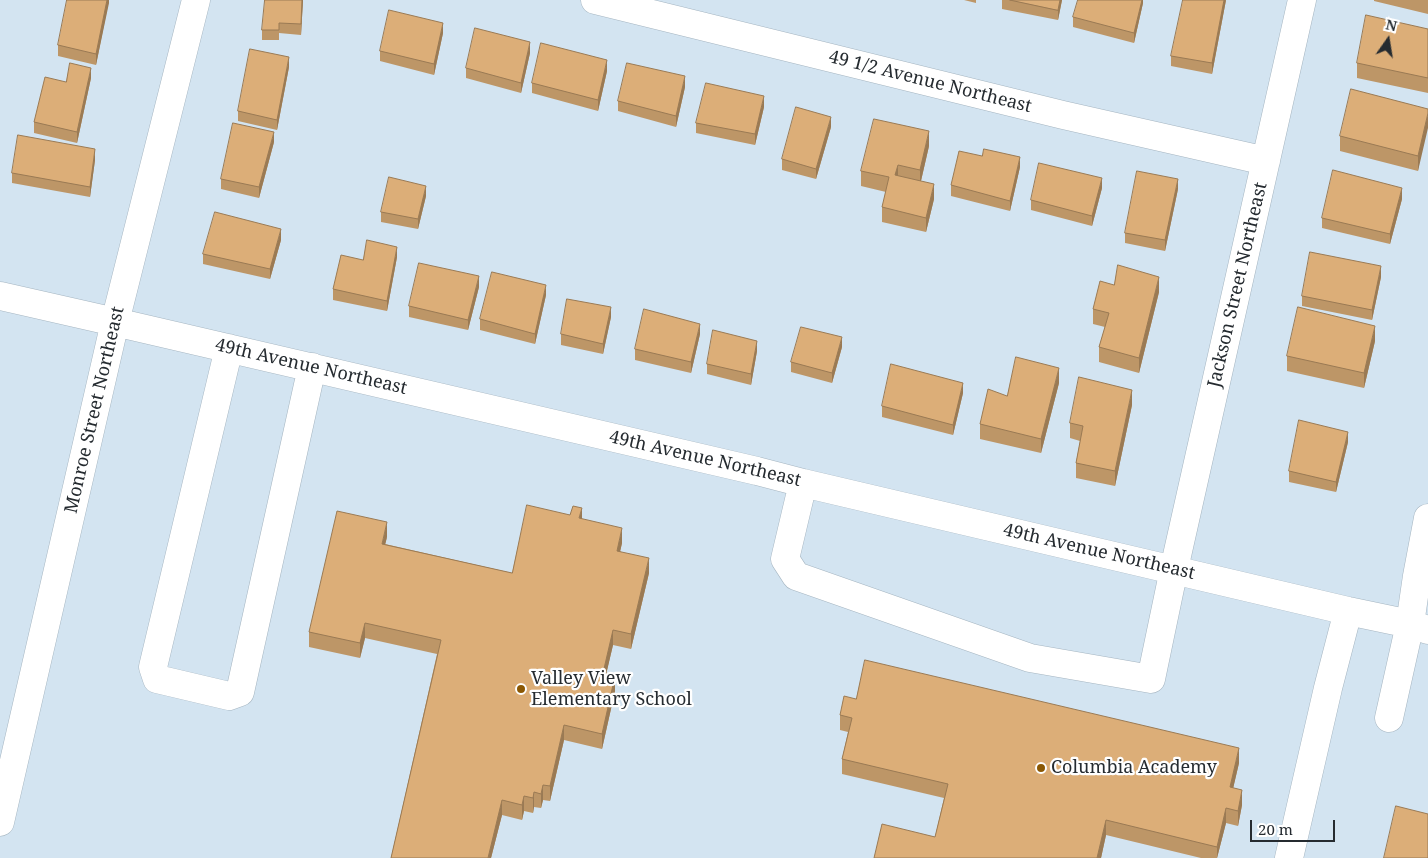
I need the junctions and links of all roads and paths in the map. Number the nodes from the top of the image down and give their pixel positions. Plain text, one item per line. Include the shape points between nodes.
1 (196, 0) edge
2 (595, 0) edge
3 (1302, 0) edge
4 (1266, 160) junction
5 (0, 296) edge
6 (115, 322) junction
7 (229, 348) junction
8 (312, 367) junction
9 (804, 483) junction
10 (1428, 518) edge
11 (1174, 569) junction
12 (1348, 611) junction
13 (1422, 626) edge
14 (1389, 718) dead end
15 (0, 822) edge
16 (1289, 858) edge

1 - 6 street, Monroe Street Northeast
2 - 4 street, 49 1/2 Avenue Northeast via 1053,113
3 - 4 street, Jackson Street Northeast
4 - 11 street, Jackson Street Northeast
5 - 6 street, 49th Avenue Northeast
6 - 7 street, 49th Avenue Northeast
6 - 15 street, Monroe Street Northeast
7 - 8 street, 49th Avenue Northeast
7 - 8 street via 153,667 157,679 229,696 240,692
8 - 9 street, 49th Avenue Northeast
9 - 11 street, 49th Avenue Northeast
9 - 11 street, Jackson Street Northeast via 786,559 796,576 1030,658 1151,679
10 - 13 street via 1417,576
11 - 12 street, 49th Avenue Northeast
12 - 13 street, 49th Avenue Northeast
12 - 16 street
13 - 14 street

